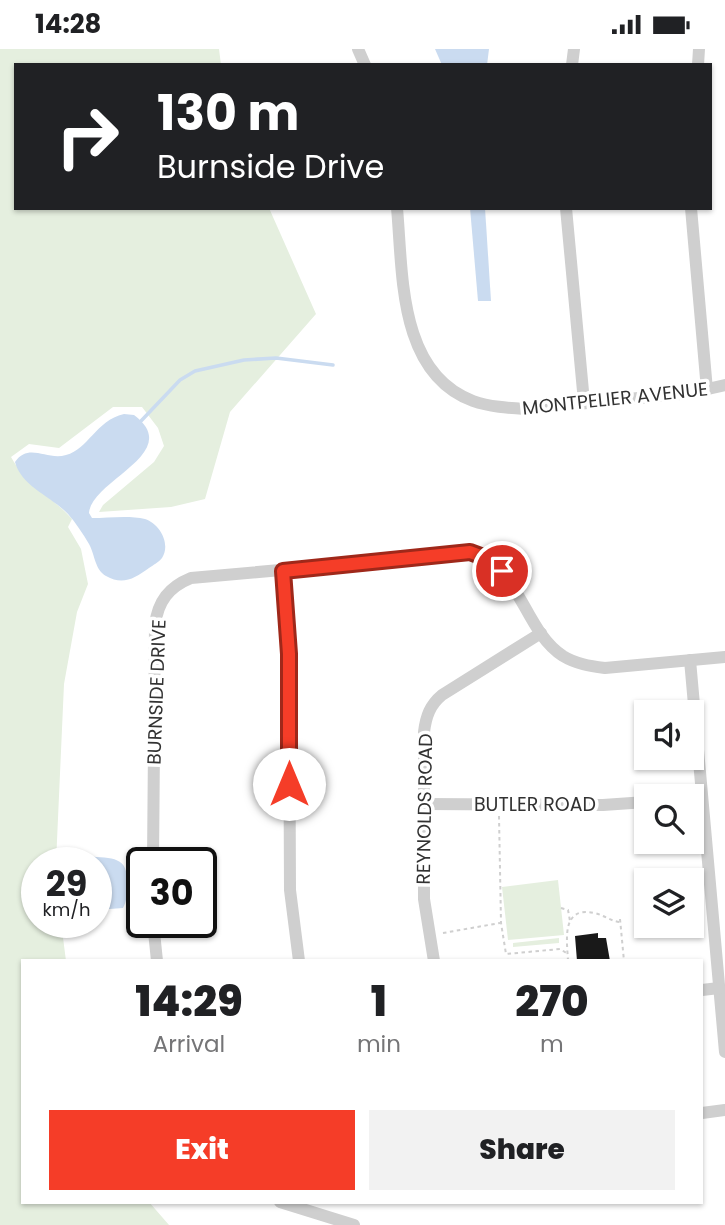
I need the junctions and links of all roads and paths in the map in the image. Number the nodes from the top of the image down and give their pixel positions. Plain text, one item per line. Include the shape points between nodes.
1 (397, 210) edge
2 (566, 210) edge
3 (691, 210) edge
4 (725, 385) edge
5 (707, 390) junction
6 (584, 402) junction
7 (283, 571) junction
8 (541, 633) junction
9 (725, 657) edge
10 (691, 660) junction
11 (695, 784) edge
12 (634, 803) edge
13 (424, 804) junction
14 (499, 804) junction
15 (153, 847) edge
16 (704, 854) edge
17 (561, 908) dead end
18 (570, 922) junction
19 (500, 923) junction
20 (429, 936) junction
21 (154, 938) edge
22 (567, 941) junction
23 (556, 943) dead end
24 (524, 946) dead end
25 (558, 949) junction
26 (524, 952) junction
27 (568, 954) junction
28 (156, 959) edge
29 (299, 959) edge
30 (434, 959) edge
31 (569, 959) edge
32 (624, 959) edge
33 (722, 988) edge
34 (703, 990) edge
35 (725, 1052) edge
36 (725, 1110) edge
37 (703, 1113) edge
38 (295, 1204) edge
39 (354, 1225) edge

1 - 6 street, MONTPELIER AVENUE via 413,335 428,365 447,386 473,401 505,408
2 - 6 street
3 - 5 street
4 - 5 street, MONTPELIER AVENUE
5 - 6 street, MONTPELIER AVENUE
7 - 8 street, BURNSIDE DRIVE via 477,554 502,571
7 - 15 street, BURNSIDE DRIVE via 191,578 161,602 155,625
7 - 29 street via 289,654 290,890
8 - 10 street, BURNSIDE DRIVE via 561,654 587,666
8 - 13 street, REYNOLDS ROAD via 435,701 424,732
9 - 10 street, BURNSIDE DRIVE
10 - 11 street
12 - 14 street, BUTLER ROAD
13 - 14 street, BUTLER ROAD
13 - 20 street, REYNOLDS ROAD via 424,899
14 - 19 path
16 - 33 street
17 - 18 path via 568,910
18 - 22 path
18 - 32 path via 587,912 620,921
19 - 20 path
19 - 26 path via 506,954
20 - 30 street, REYNOLDS ROAD
21 - 28 street
22 - 25 path
22 - 27 path
23 - 25 path
24 - 26 path
25 - 26 path
25 - 27 path
27 - 31 path
33 - 34 street
33 - 35 street
36 - 37 street
38 - 39 street

